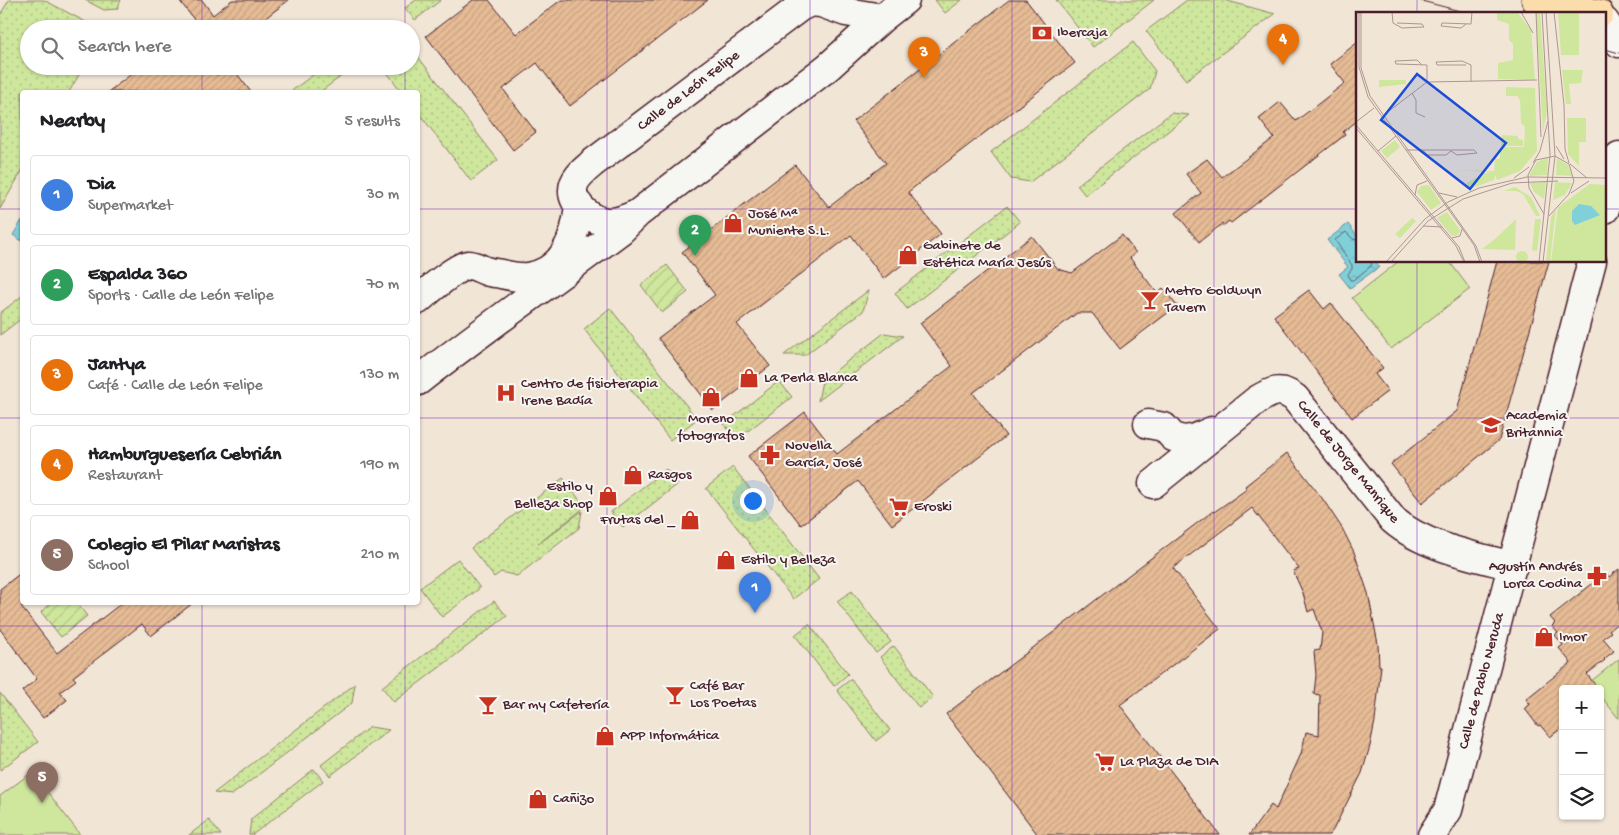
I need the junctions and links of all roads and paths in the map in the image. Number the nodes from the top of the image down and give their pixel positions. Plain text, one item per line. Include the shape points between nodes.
1 (905, 0) edge
2 (1536, 0) edge
3 (830, 7) junction
4 (1586, 12) edge
5 (882, 18) junction
6 (1606, 21) edge
7 (1619, 43) edge
8 (828, 67) junction
9 (1619, 156) edge
10 (579, 205) junction
11 (1606, 205) edge
12 (637, 214) junction
13 (1592, 262) edge
14 (488, 272) junction
15 (420, 298) edge
16 (485, 328) junction
17 (420, 379) edge
18 (1148, 424) dead end
19 (1221, 428) junction
20 (1153, 484) dead end
21 (1513, 566) junction
22 (1435, 834) edge

1 - 5 street
2 - 4 main road
3 - 5 street, Calle de León Felipe
3 - 8 street via 841,28 841,40
3 - 10 street, Calle de León Felipe via 811,2 800,7 594,162 576,180 573,189
5 - 8 street
6 - 7 street
8 - 12 street
9 - 11 street
10 - 12 street via 589,215 607,222
10 - 14 street, Calle de León Felipe via 572,240 554,266 529,277
12 - 16 street via 621,230 512,312
13 - 21 street, Calle de Pablo Neruda
14 - 15 street, Calle de León Felipe via 467,265
14 - 16 street via 495,283 497,302
16 - 17 street
18 - 19 street via 1164,427 1173,437 1182,440
19 - 20 street
19 - 21 street, Calle de Jorge Manrique via 1268,394 1286,391 1393,520 1404,529 1439,545
21 - 22 street, Calle de Pablo Neruda via 1448,810

